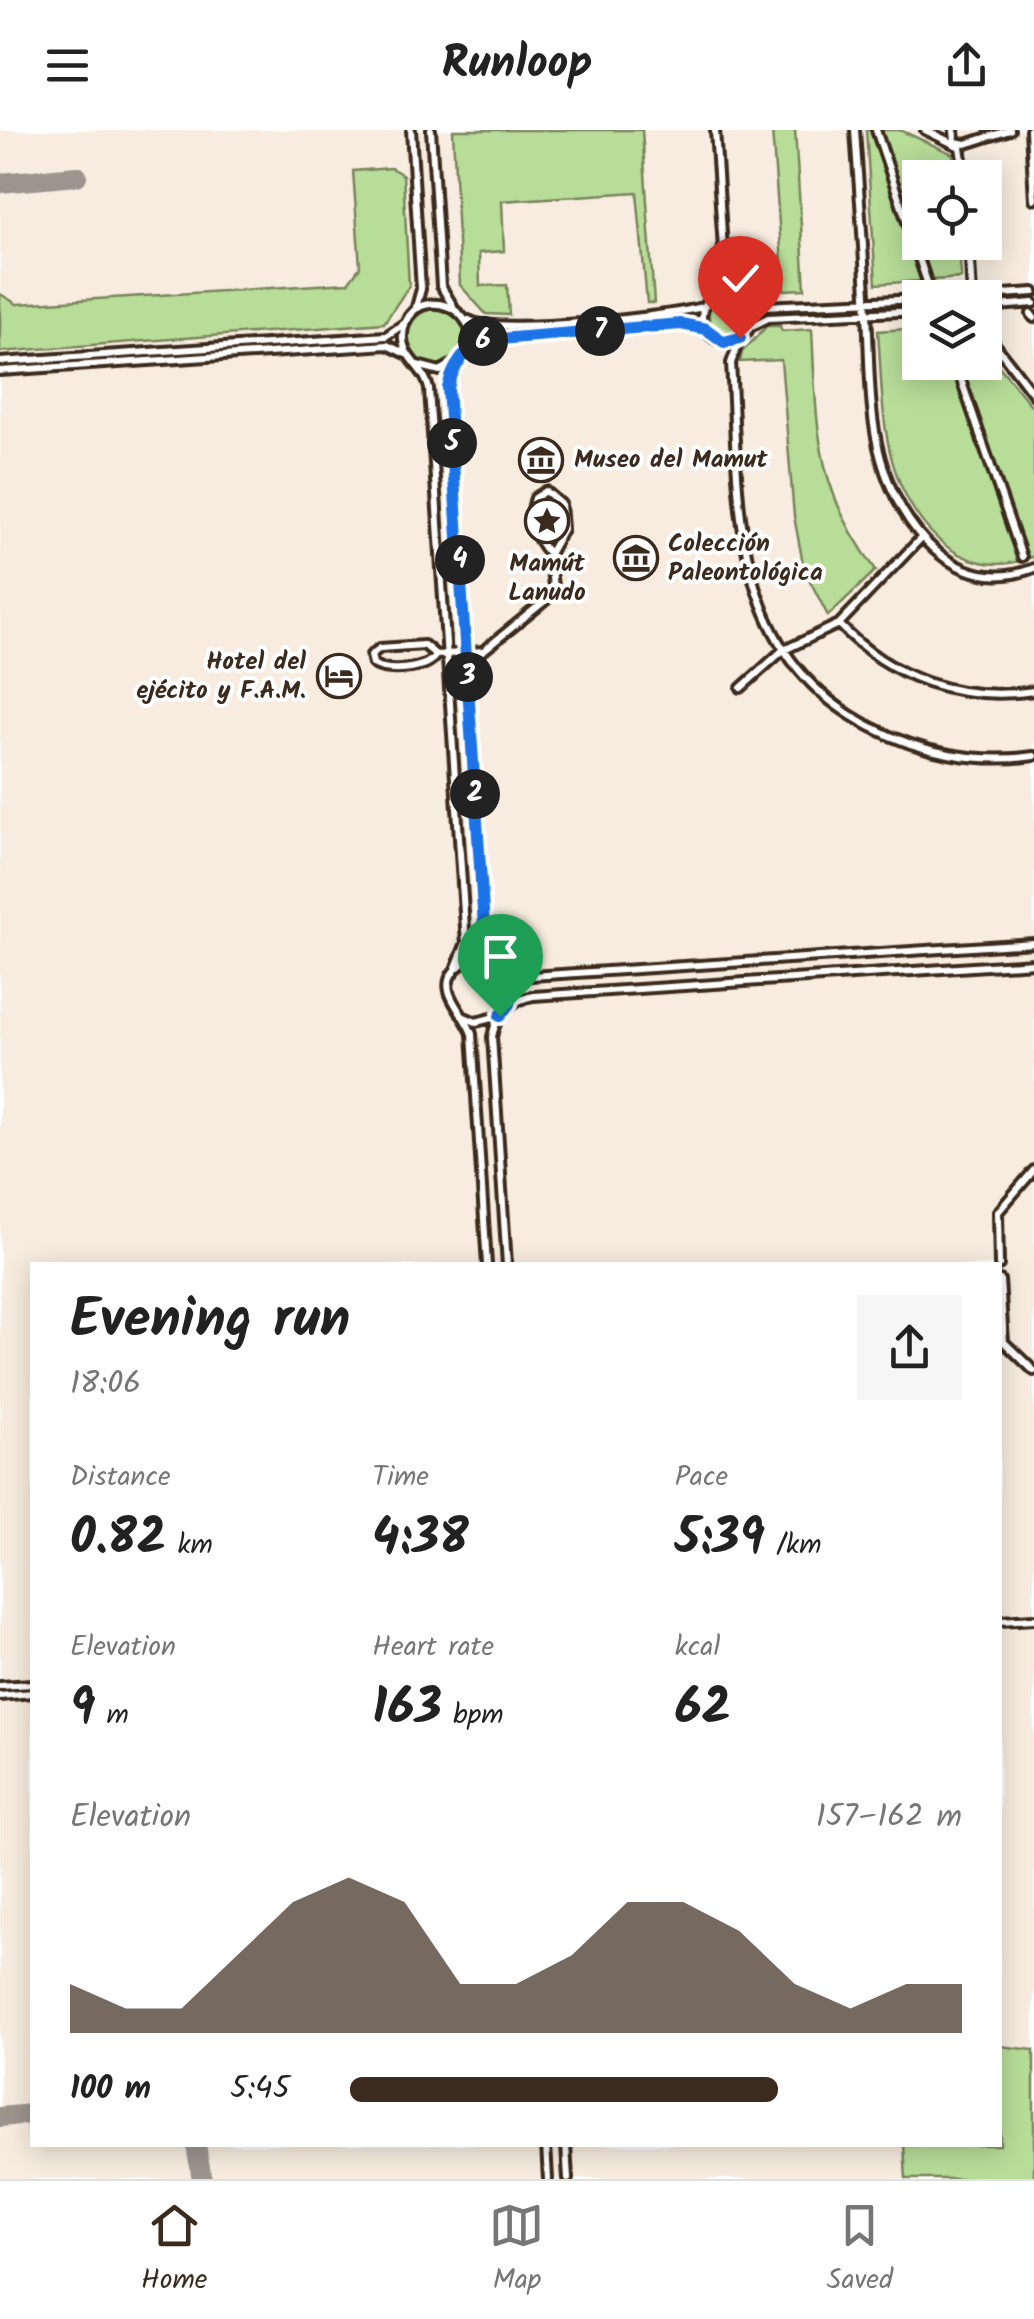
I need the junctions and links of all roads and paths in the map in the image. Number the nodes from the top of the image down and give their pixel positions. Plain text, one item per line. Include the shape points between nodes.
1 (411, 130) edge
2 (431, 130) edge
3 (715, 130) edge
4 (855, 130) edge
5 (876, 130) edge
6 (925, 130) edge
7 (954, 130) edge
8 (1010, 130) edge
9 (1029, 131) edge
10 (940, 137) junction
11 (972, 142) junction
12 (956, 144) junction
13 (964, 154) junction
14 (964, 160) edge
15 (1034, 199) edge
16 (725, 278) junction
17 (926, 280) edge
18 (733, 292) junction
19 (1034, 292) edge
20 (716, 294) junction
21 (1002, 295) edge
22 (902, 300) edge
23 (747, 302) junction
24 (867, 302) junction
25 (1034, 303) edge
26 (1002, 305) edge
27 (705, 306) junction
28 (902, 311) edge
29 (461, 313) junction
30 (411, 314) junction
31 (867, 314) junction
32 (750, 326) junction
33 (706, 329) junction
34 (740, 338) junction
35 (717, 340) junction
36 (1002, 353) edge
37 (465, 356) junction
38 (0, 362) edge
39 (413, 362) junction
40 (731, 363) junction
41 (0, 371) edge
42 (961, 380) edge
43 (1034, 395) edge
44 (922, 537) junction
45 (550, 554) junction
46 (1022, 557) dead end
47 (1034, 568) edge
48 (840, 624) junction
49 (782, 652) junction
50 (446, 654) junction
51 (466, 654) junction
52 (436, 655) junction
53 (741, 688) dead end
54 (1034, 691) edge
55 (1034, 756) edge
56 (1034, 942) edge
57 (1034, 963) edge
58 (500, 964) junction
59 (454, 972) junction
60 (504, 1011) junction
61 (462, 1016) junction
62 (1034, 1170) edge
63 (487, 1262) edge
64 (507, 1262) edge
65 (999, 1262) edge
66 (1002, 1311) edge
67 (1034, 1371) edge
68 (1030, 1620) edge
69 (1002, 1624) edge
70 (30, 1684) edge
71 (0, 1686) edge
72 (30, 1694) edge
73 (0, 1696) edge
74 (546, 2147) edge
75 (566, 2147) edge
76 (548, 2179) edge
77 (568, 2179) edge

1 - 30 street via 422,288
2 - 29 street via 441,286
3 - 16 street
4 - 24 street
5 - 17 street
6 - 10 street
7 - 10 street
7 - 12 street
8 - 11 street
9 - 15 street
10 - 12 street
11 - 12 street
11 - 13 street
12 - 13 street
13 - 14 street
16 - 18 street
16 - 20 street
18 - 20 street
18 - 23 street
19 - 21 street
20 - 27 street
22 - 24 street
23 - 24 street
23 - 32 street
24 - 31 street
25 - 26 street
27 - 29 street via 488,326
27 - 33 street
28 - 31 street
29 - 30 street via 441,302
29 - 37 street via 471,334
30 - 38 street via 386,336
30 - 39 street via 402,334
31 - 32 street via 768,318
31 - 44 street via 881,460
32 - 34 street
33 - 35 street
33 - 37 street via 681,324 487,340
34 - 35 street
34 - 40 street
35 - 40 street
36 - 43 street
37 - 39 street via 440,370
37 - 51 street via 448,388
39 - 41 street via 387,345
39 - 50 street via 428,384
40 - 49 street via 746,557
42 - 46 street
44 - 47 street via 943,559 970,572 1000,576
44 - 48 street
45 - 45 street via 561,537 561,504 546,492 532,506 536,540
45 - 51 street via 553,586 546,600 490,646
48 - 49 street
48 - 54 street via 886,664 928,684 988,695
49 - 53 street
49 - 55 street via 834,704 898,740 969,757
50 - 51 street
50 - 52 street
50 - 59 street via 466,943
51 - 58 street via 485,941
52 - 52 street via 424,665 382,668 371,655 380,648 424,645
56 - 58 street via 531,976
57 - 60 street via 532,996
58 - 59 street via 476,958
58 - 60 street via 512,987
59 - 61 street via 449,996
60 - 61 street via 484,1022
60 - 64 street via 492,1037
61 - 63 street via 472,1034
62 - 65 street via 998,1212
66 - 67 street via 1004,1342
68 - 69 street
70 - 71 street
72 - 73 street
74 - 76 street
75 - 77 street

